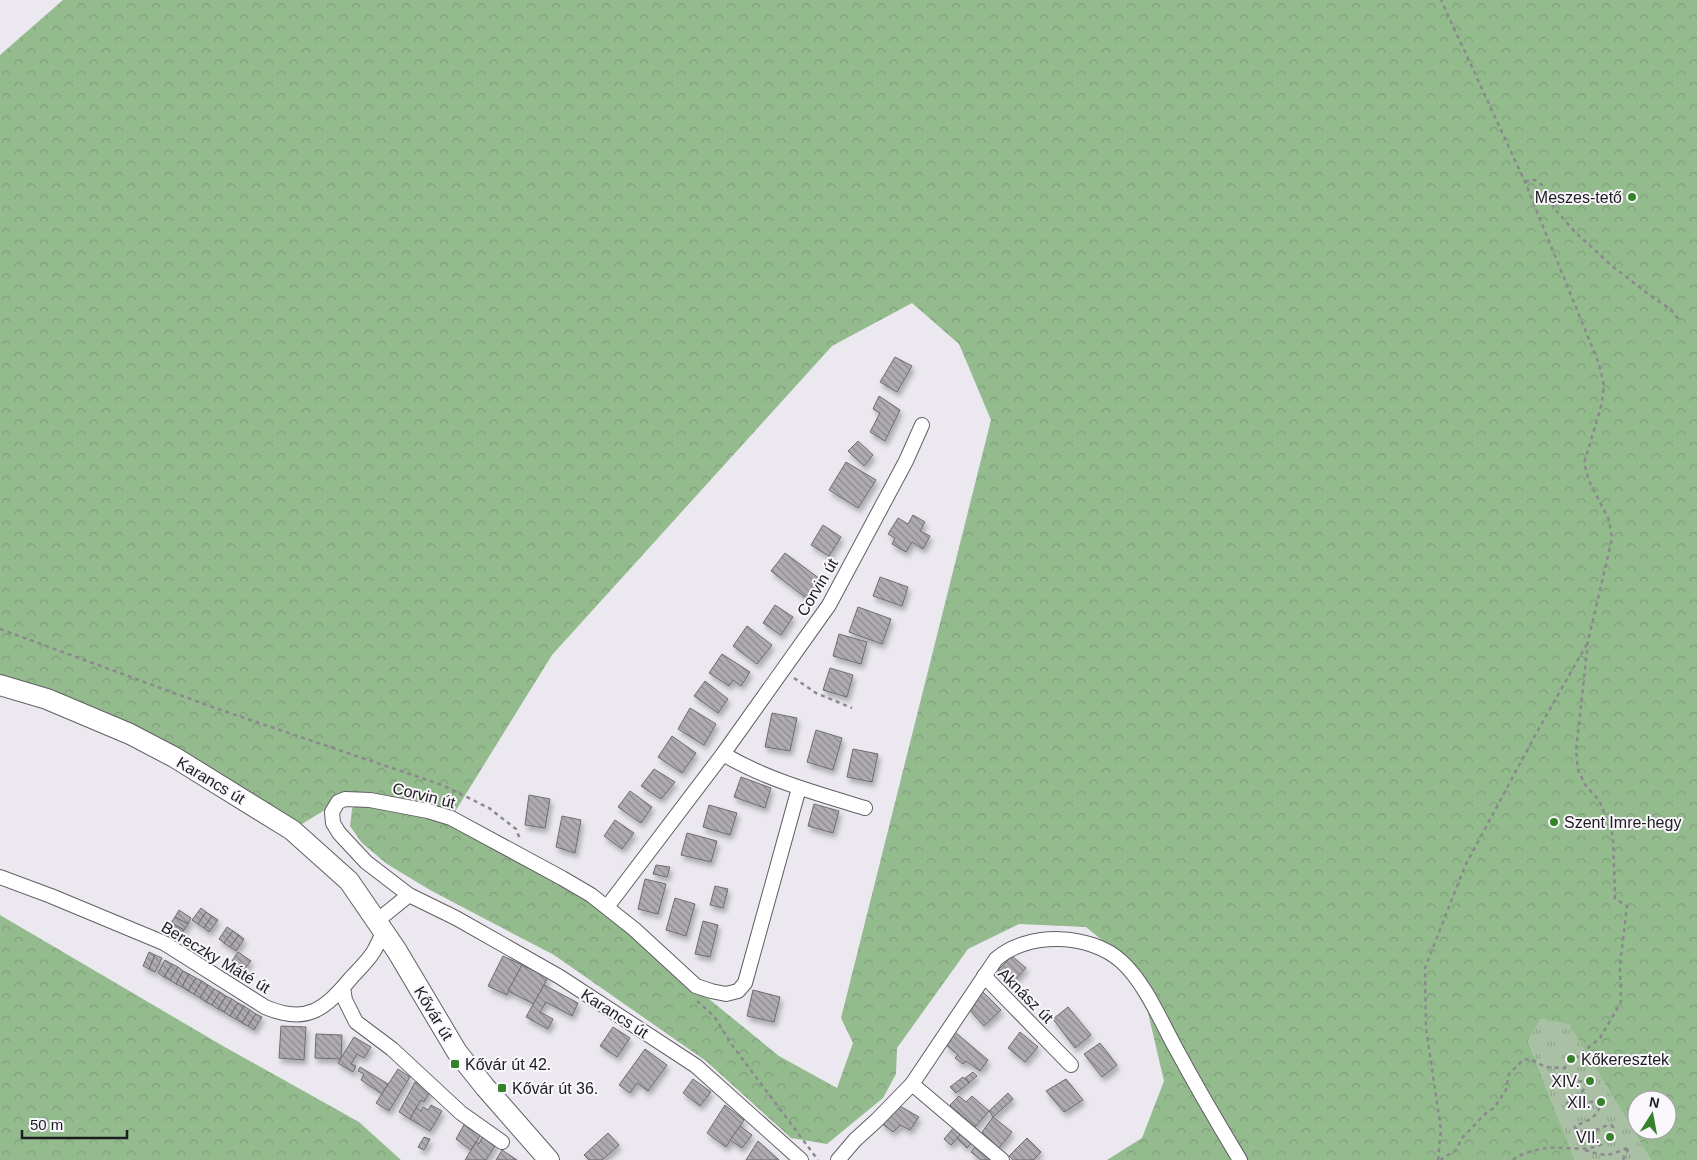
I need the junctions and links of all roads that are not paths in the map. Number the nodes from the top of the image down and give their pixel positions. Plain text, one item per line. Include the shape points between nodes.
1 (922, 425) dead end
2 (0, 685) edge
3 (723, 754) junction
4 (799, 788) junction
5 (865, 808) dead end
6 (0, 877) edge
7 (410, 894) junction
8 (607, 907) junction
9 (381, 925) junction
10 (984, 976) junction
11 (343, 988) junction
12 (1071, 1065) dead end
13 (912, 1084) junction
14 (502, 1142) dead end
15 (549, 1160) edge
16 (802, 1160) edge
17 (838, 1160) edge
18 (1002, 1160) edge
19 (1240, 1160) edge

1 - 3 street, Corvin út via 829,605
2 - 9 main road, Karancs út via 48,699 130,734 292,830 349,881
3 - 4 street via 757,772
3 - 8 street, Corvin út
4 - 5 street
4 - 8 street, Corvin út via 744,986 735,992 722,994 696,986
6 - 11 street, Bereczky Máté út via 164,943 265,1007 282,1014 296,1016 320,1009
7 - 8 street, Corvin út via 366,862 339,833 332,817 338,802 345,799 370,800 438,814 528,859
7 - 9 street
7 - 16 street, Karancs út via 560,977 691,1063
9 - 11 street, Bereczky Máté út via 373,952
9 - 15 main road, Kővár út via 457,1052
10 - 12 street, Aknász út
10 - 13 street, Aknász út
10 - 19 street via 1003,952 1032,941 1056,939 1078,942 1098,947 1116,957 1133,973
11 - 14 street via 356,1022 461,1113
13 - 17 street, Aknász út
13 - 18 street

